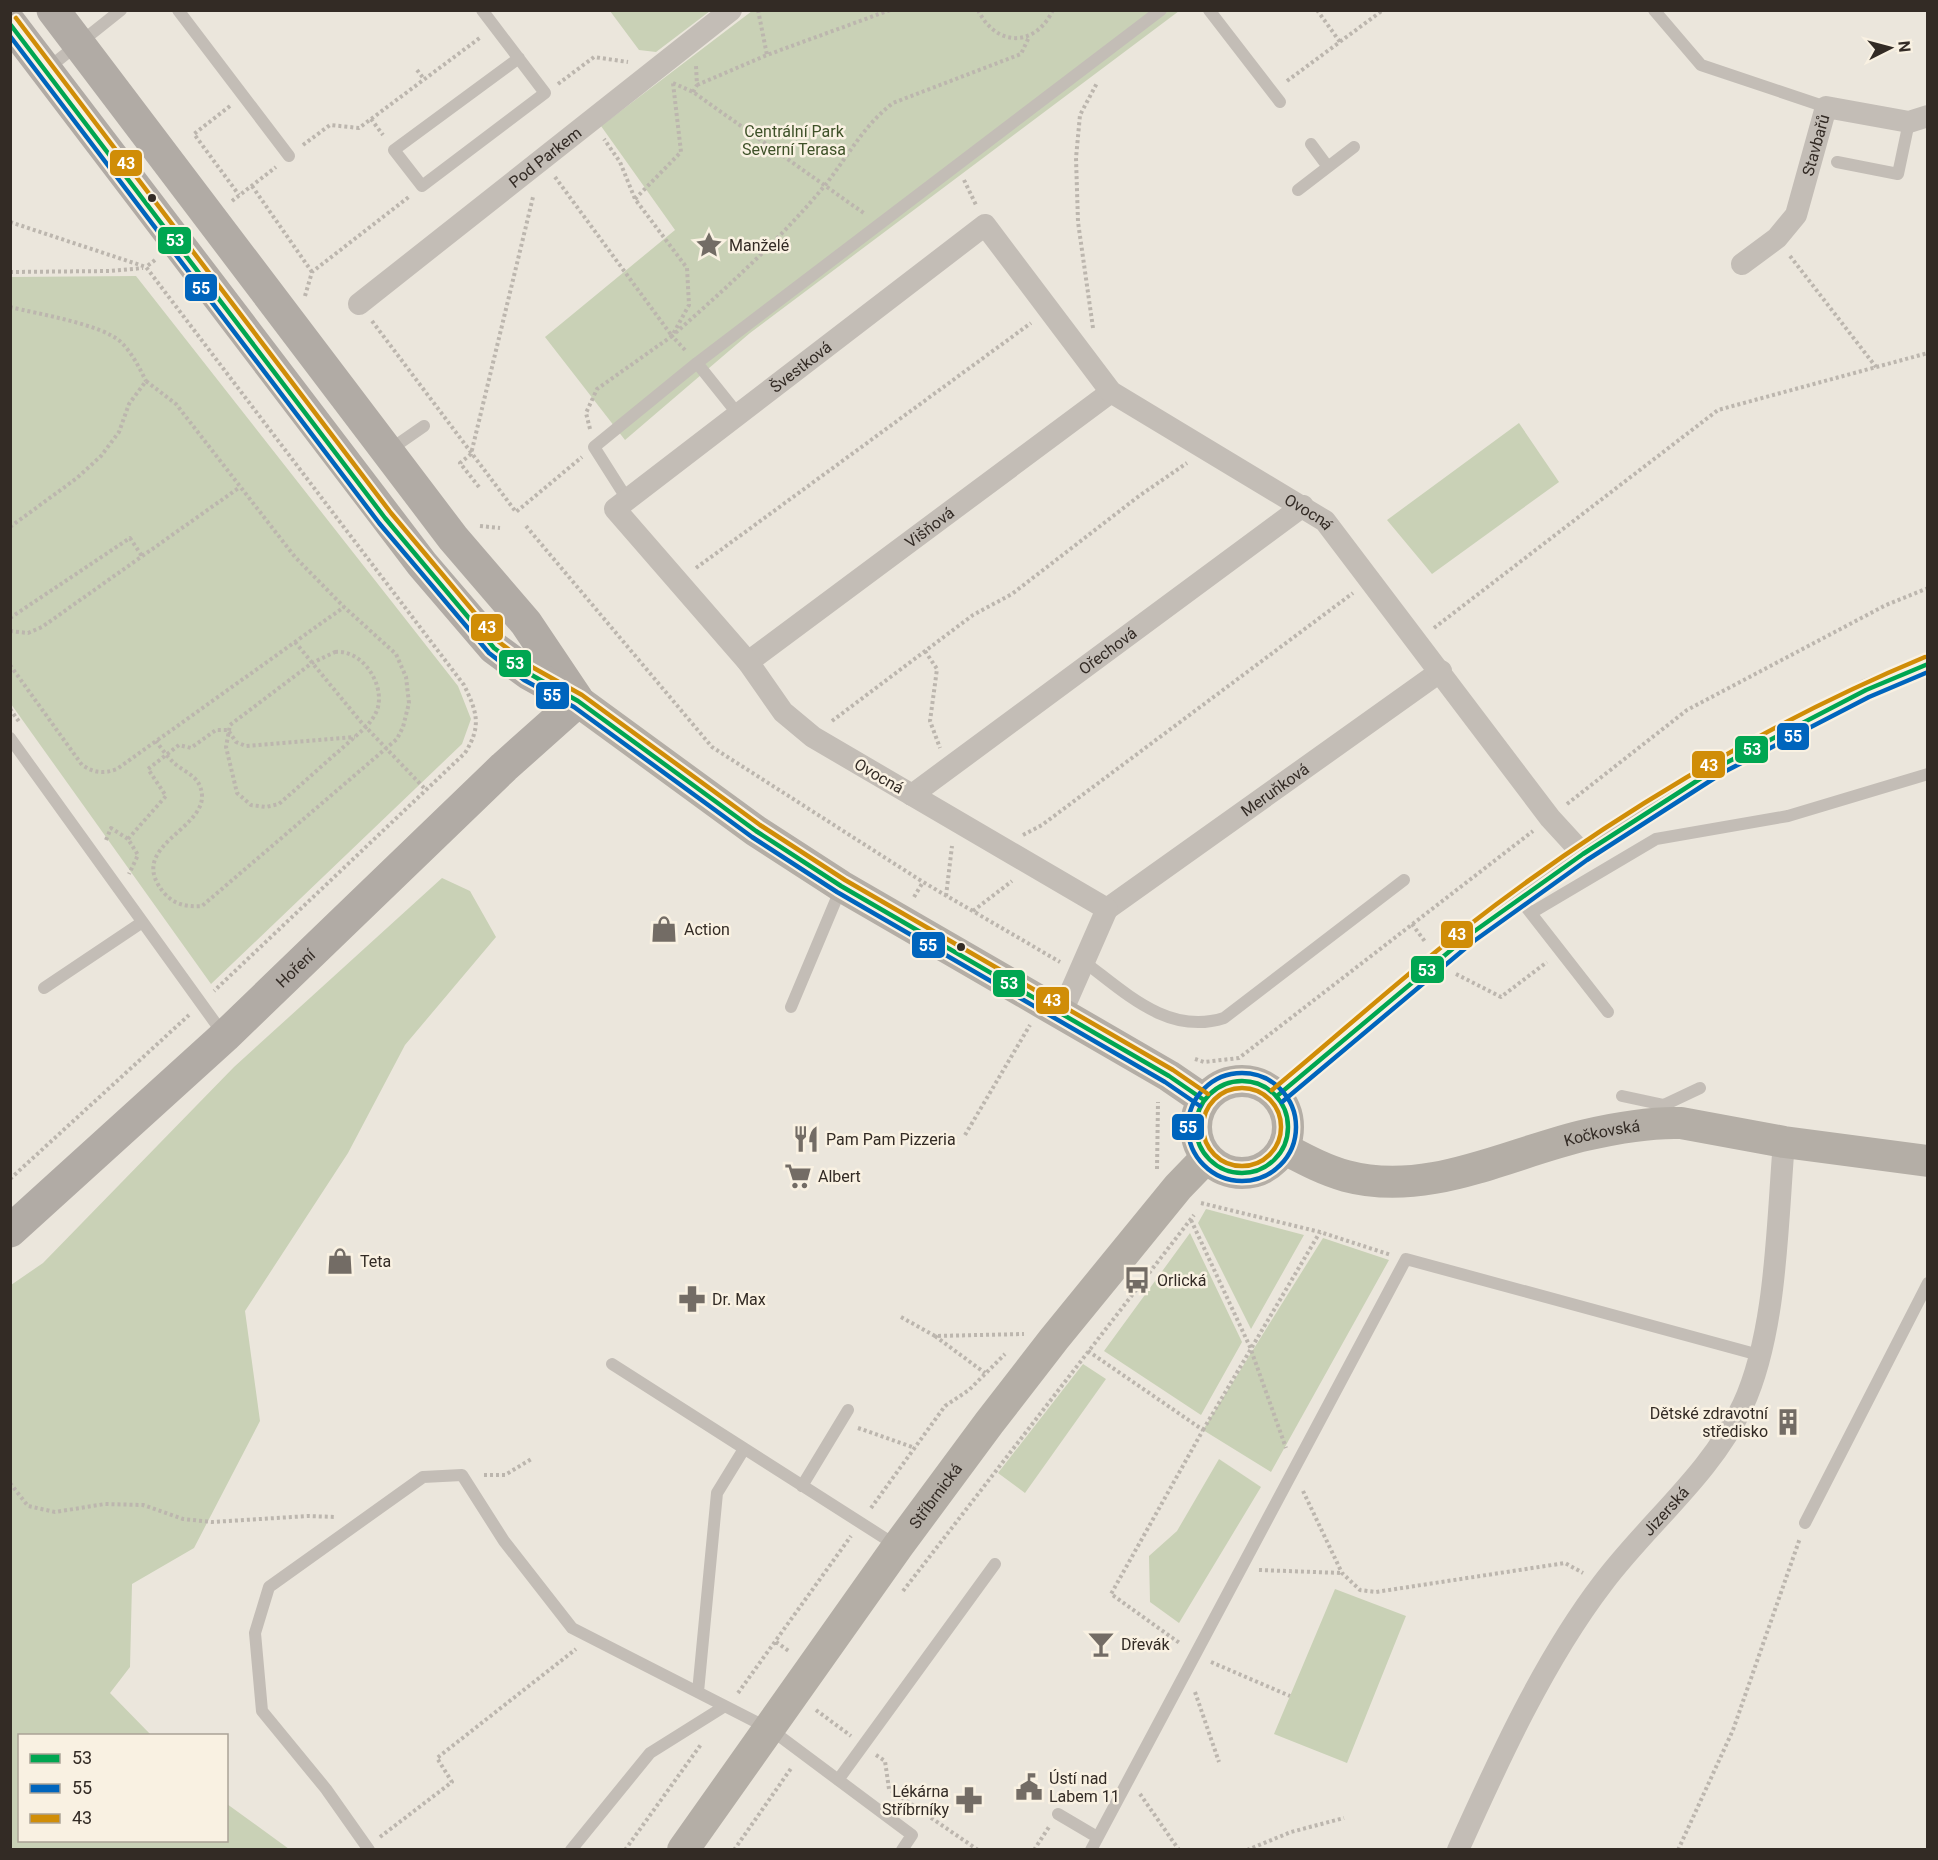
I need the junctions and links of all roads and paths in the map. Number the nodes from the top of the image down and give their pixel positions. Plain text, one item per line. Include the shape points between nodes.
1 (53, 10) edge
2 (121, 10) edge
3 (178, 10) edge
4 (482, 10) edge
5 (732, 10) edge
6 (758, 10) edge
7 (890, 10) edge
8 (978, 10) edge
9 (1053, 10) edge
10 (1161, 10) edge
11 (1209, 10) edge
12 (1317, 10) edge
13 (1383, 10) edge
14 (1654, 10) edge
15 (10, 23) edge
16 (494, 27) junction
17 (1029, 37) junction
18 (1340, 42) junction
19 (77, 43) junction
20 (767, 55) junction
21 (1100, 56) junction
22 (594, 57) dead end
23 (519, 58) junction
24 (46, 70) junction
25 (417, 70) dead end
26 (424, 79) junction
27 (693, 92) junction
28 (545, 93) junction
29 (243, 96) junction
30 (1276, 97) joint
31 (1826, 107) junction
32 (1918, 119) edge
33 (591, 120) junction
34 (1311, 144) dead end
35 (1354, 147) dead end
36 (289, 156) junction
37 (542, 158) junction
38 (1837, 162) dead end
39 (957, 165) junction
40 (1328, 167) junction
41 (825, 185) junction
42 (252, 186) junction
43 (422, 186) junction
44 (1298, 190) dead end
45 (239, 195) junction
46 (635, 199) junction
47 (210, 218) junction
48 (10, 222) edge
49 (879, 225) junction
50 (985, 225) junction
51 (1777, 238) junction
52 (178, 243) junction
53 (1742, 264) dead end
54 (146, 267) junction
55 (10, 272) edge
56 (359, 304) joint
57 (10, 307) edge
58 (1049, 310) junction
59 (672, 336) junction
60 (1094, 336) dead end
61 (1928, 353) edge
62 (697, 363) junction
63 (1876, 367) junction
64 (146, 381) junction
65 (1111, 393) junction
66 (737, 413) junction
67 (424, 426) dead end
68 (594, 447) junction
69 (1208, 449) junction
70 (387, 452) junction
71 (471, 454) junction
72 (240, 487) junction
73 (479, 487) dead end
74 (621, 504) junction
75 (1303, 506) junction
76 (526, 526) dead end
77 (10, 527) edge
78 (142, 556) junction
79 (1371, 580) junction
80 (678, 581) junction
81 (344, 607) junction
82 (10, 618) edge
83 (11, 632) edge
84 (1417, 641) junction
85 (295, 642) junction
86 (925, 651) junction
87 (748, 662) junction
88 (312, 663) junction
89 (1928, 664) edge
90 (10, 665) edge
91 (1441, 671) junction
92 (578, 701) junction
93 (366, 727) junction
94 (228, 730) junction
95 (355, 737) junction
96 (813, 737) junction
97 (10, 738) edge
98 (156, 741) junction
99 (387, 749) junction
100 (166, 754) junction
101 (947, 768) junction
102 (1928, 774) edge
103 (426, 790) junction
104 (912, 795) junction
105 (956, 821) junction
106 (1021, 837) dead end
107 (128, 839) dead end
108 (1583, 854) junction
109 (1012, 880) dead end
110 (1404, 880) dead end
111 (923, 882) junction
112 (841, 886) junction
113 (946, 896) junction
114 (910, 902) dead end
115 (1525, 906) junction
116 (1107, 909) junction
117 (972, 912) junction
118 (141, 923) junction
119 (1412, 924) dead end
120 (1560, 951) junction
121 (1438, 960) junction
122 (1080, 966) junction
123 (44, 988) dead end
124 (201, 1004) junction
125 (790, 1007) dead end
126 (1052, 1009) junction
127 (1608, 1012) dead end
128 (225, 1036) junction
129 (1169, 1076) junction
130 (1700, 1088) dead end
131 (1277, 1096) junction
132 (1622, 1096) dead end
133 (1204, 1100) junction
134 (1664, 1113) junction
135 (965, 1135) dead end
136 (1784, 1142) junction
137 (1283, 1148) junction
138 (1206, 1158) junction
139 (1928, 1161) edge
140 (10, 1179) edge
141 (1177, 1190) junction
142 (1191, 1220) junction
143 (10, 1231) edge
144 (1320, 1232) junction
145 (1406, 1260) junction
146 (1928, 1283) edge
147 (902, 1317) dead end
148 (1032, 1328) dead end
149 (1024, 1334) junction
150 (935, 1336) junction
151 (1017, 1342) dead end
152 (1250, 1347) junction
153 (1009, 1350) dead end
154 (1088, 1351) junction
155 (1759, 1355) junction
156 (612, 1364) dead end
157 (986, 1373) junction
158 (848, 1410) dead end
159 (840, 1422) junction
160 (1203, 1430) junction
161 (915, 1448) junction
162 (744, 1449) junction
163 (533, 1458) dead end
164 (1293, 1470) junction
165 (505, 1475) dead end
166 (10, 1483) edge
167 (802, 1486) junction
168 (874, 1503) dead end
169 (366, 1518) junction
170 (1805, 1523) joint
171 (848, 1541) dead end
172 (898, 1546) junction
173 (995, 1564) dead end
174 (1240, 1569) junction
175 (1342, 1573) junction
176 (1602, 1583) junction
177 (902, 1592) dead end
178 (1164, 1631) dead end
179 (591, 1638) junction
180 (1195, 1655) junction
181 (1187, 1669) junction
182 (698, 1692) junction
183 (736, 1696) dead end
184 (1290, 1696) dead end
185 (819, 1700) dead end
186 (725, 1706) junction
187 (812, 1708) junction
188 (770, 1729) junction
189 (708, 1734) dead end
190 (863, 1745) junction
191 (802, 1753) junction
192 (1219, 1762) dead end
193 (1129, 1778) junction
194 (838, 1779) junction
195 (1058, 1814) joint
196 (1344, 1818) dead end
197 (1097, 1837) junction
198 (368, 1848) edge
199 (571, 1850) edge
200 (625, 1850) edge
201 (683, 1850) edge
202 (734, 1850) edge
203 (902, 1850) edge
204 (978, 1850) edge
205 (1034, 1850) edge
206 (1091, 1850) edge
207 (1179, 1850) edge
208 (1248, 1850) edge
209 (1458, 1850) edge
210 (1678, 1850) edge

1 - 19 main road
2 - 19 lane
3 - 29 lane
4 - 16 lane
5 - 33 street, Pod Parkem
6 - 20 path
7 - 20 path
8 - 17 path via 985,24 997,34 1012,39
9 - 17 path via 1046,25
10 - 21 lane
11 - 30 lane
12 - 18 path
13 - 18 path
14 - 31 lane via 1701,65
15 - 24 main road
16 - 23 lane
16 - 26 path
17 - 41 path via 1021,54 893,103 874,117
18 - 30 path
19 - 24 lane
19 - 47 main road
20 - 27 path via 696,85
21 - 39 lane
21 - 60 path via 1102,73 1080,116 1076,158 1078,222
22 - 28 path
23 - 28 lane
23 - 43 lane via 394,150
24 - 52 main road
25 - 26 path
26 - 36 path via 359,128 330,125
27 - 41 path
27 - 46 path via 673,83 681,152
28 - 43 lane
29 - 36 lane
29 - 45 path via 194,134
31 - 32 street, Stavbařů
31 - 51 street, Stavbařů via 1796,215
32 - 38 lane via 1898,174
33 - 37 street, Pod Parkem
33 - 46 path via 620,162
34 - 40 lane
35 - 40 lane
36 - 42 path
37 - 56 street, Pod Parkem
37 - 59 path
37 - 71 path
39 - 49 lane
39 - 50 path
40 - 44 lane
41 - 49 path
41 - 59 path via 730,285
42 - 43 path via 312,272
42 - 45 path
45 - 47 path
46 - 59 path via 687,268 689,305
47 - 70 main road
48 - 54 path
49 - 62 lane
50 - 58 street, Ovocná
50 - 66 street, Švestková
51 - 53 street, Stavbařů
51 - 63 path
52 - 54 path
52 - 92 main road via 393,527 487,640 528,674
54 - 55 path via 110,272
54 - 103 path via 464,685 476,715 475,737 465,753
56 - 71 path
57 - 64 path via 103,331 119,340
58 - 65 street, Ovocná
58 - 80 path
59 - 62 path
59 - 68 path via 597,389 586,414
61 - 63 path
62 - 66 lane
62 - 68 lane
63 - 84 path via 1718,410
64 - 72 path via 176,404
64 - 77 path via 129,404 119,432 100,456 77,478
65 - 69 street, Ovocná
65 - 87 street, Višňová
66 - 74 street, Švestková
67 - 70 lane
68 - 71 path via 516,512
68 - 74 lane
69 - 75 street, Ovocná
69 - 86 path via 1139,496 1012,594 973,615
70 - 92 main road via 453,538 526,623
71 - 73 path via 460,463
72 - 78 path
72 - 81 path via 295,557
74 - 80 street, Ovocná
75 - 79 street, Ovocná via 1325,520
75 - 101 street, Ořechová
76 - 111 path via 712,747
78 - 82 path via 130,538
78 - 83 path via 36,631
79 - 84 street, Ovocná
79 - 106 path
80 - 87 street, Ovocná
81 - 85 path
81 - 99 path via 396,654 406,677 407,715 397,739
84 - 91 street, Ovocná
85 - 88 path
85 - 98 path
86 - 96 path
86 - 101 path via 937,669 930,721
87 - 96 street, Ovocná via 783,712
88 - 93 path
88 - 93 path via 341,651 361,660 375,681 379,696 377,711
88 - 94 path via 233,720
89 - 108 street via 1866,690 1720,766
90 - 98 path via 89,770 117,769
91 - 108 street, Ovocná via 1550,818
91 - 116 street, Meruňková
92 - 112 street via 756,831
92 - 128 main road, Hoření via 504,767
93 - 95 path
93 - 99 path
94 - 95 path via 236,742 246,746
94 - 95 path via 227,757 237,793 245,802 258,807 279,804
94 - 100 path via 216,730 191,748 179,745
96 - 104 street, Ovocná
97 - 118 lane
98 - 100 path
99 - 100 path via 209,901 193,907 166,895 156,876 155,864 163,844 197,813 202,797 196,778
99 - 103 path
100 - 107 path via 148,769 166,796
101 - 104 street, Ořechová
102 - 115 lane via 1788,816 1656,839
103 - 124 path
104 - 105 street, Ovocná
105 - 113 path
105 - 116 street, Ovocná
108 - 115 street
109 - 117 path
110 - 122 lane via 1224,1018 1212,1022 1175,1021
111 - 113 path
111 - 114 path
112 - 125 lane
112 - 126 street
113 - 117 path
115 - 120 lane
115 - 121 street
116 - 122 street
117 - 122 path
118 - 123 lane
118 - 124 lane
119 - 121 path
120 - 121 path via 1501,997 1462,980
120 - 127 lane
121 - 131 street
122 - 126 street
124 - 128 lane
124 - 140 path
126 - 129 street
126 - 135 path
128 - 143 main road, Hoření
129 - 133 street
129 - 141 path via 1158,1100 1158,1169
130 - 134 lane
131 - 133 street via 1257,1083 1243,1080 1228,1082
131 - 137 street via 1288,1125
132 - 134 lane
133 - 138 street via 1196,1134
134 - 136 street, Kočkovská via 1681,1122
134 - 137 street, Kočkovská via 1457,1173 1417,1180 1347,1176
136 - 139 street, Kočkovská
136 - 155 street, Jizerská via 1771,1286
137 - 138 street via 1269,1165 1248,1173 1224,1170
138 - 141 street, Stříbrnická
141 - 142 path
141 - 144 path
141 - 172 street, Stříbrnická via 1054,1339
142 - 152 path
142 - 154 path
144 - 145 path
144 - 152 path
145 - 155 lane
145 - 164 lane
146 - 170 lane
147 - 150 path
148 - 149 path
149 - 150 path
149 - 151 path
150 - 157 path
152 - 160 path
152 - 164 path
153 - 157 path
154 - 160 path
154 - 177 path
155 - 176 street, Jizerská via 1743,1405 1712,1456
156 - 162 lane
157 - 161 path via 945,1406
158 - 159 lane
159 - 161 path
159 - 167 lane
160 - 178 path via 1111,1594
161 - 168 path
162 - 167 lane
162 - 182 lane via 717,1493
163 - 165 path
164 - 174 lane
164 - 175 path
166 - 169 path via 28,1506 55,1512 105,1504 143,1505 183,1519 212,1522 308,1516
167 - 172 lane
169 - 179 lane via 423,1477 462,1475 504,1541 572,1628
169 - 198 lane via 269,1587 255,1633 262,1711
170 - 210 path via 1733,1730
171 - 183 path
172 - 188 street, Stříbrnická
173 - 190 lane
174 - 175 path
174 - 180 lane
175 - 176 path via 1360,1590 1376,1592 1565,1563
176 - 209 street, Jizerská via 1542,1680 1494,1769
179 - 182 lane
179 - 198 path via 436,1758 452,1782
180 - 181 lane
180 - 184 path
181 - 192 path
181 - 193 lane
182 - 186 lane
185 - 187 path
186 - 188 lane
186 - 199 lane via 650,1753
187 - 190 path
187 - 191 path
188 - 191 lane
188 - 201 street, Stříbrnická
189 - 200 path
190 - 194 lane
190 - 204 path via 885,1761 889,1789
191 - 194 lane
191 - 202 path
193 - 197 lane
193 - 207 path
194 - 203 lane via 912,1835
195 - 197 lane
195 - 205 path
196 - 208 path via 1291,1832
197 - 206 lane

